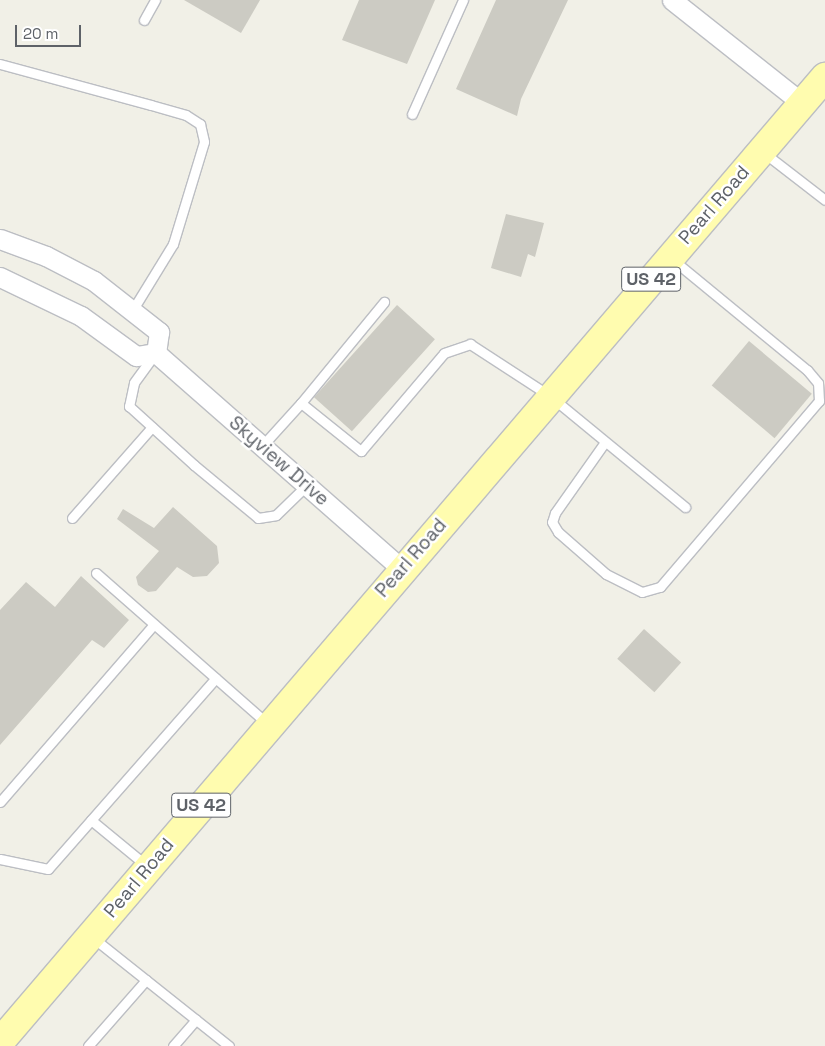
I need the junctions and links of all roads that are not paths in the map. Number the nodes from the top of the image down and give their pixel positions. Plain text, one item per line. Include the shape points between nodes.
1 (156, 0) edge
2 (463, 0) edge
3 (672, 0) edge
4 (144, 20) dead end
5 (0, 64) edge
6 (825, 77) edge
7 (802, 103) junction
8 (412, 114) dead end
9 (761, 150) junction
10 (825, 200) edge
11 (0, 238) edge
12 (669, 257) junction
13 (0, 278) edge
14 (384, 302) dead end
15 (132, 311) junction
16 (156, 353) junction
17 (550, 396) junction
18 (301, 403) junction
19 (152, 427) junction
20 (605, 442) junction
21 (262, 446) junction
22 (307, 485) junction
23 (684, 507) dead end
24 (72, 518) dead end
25 (402, 569) junction
26 (96, 573) dead end
27 (154, 624) junction
28 (216, 678) junction
29 (269, 725) junction
30 (0, 802) edge
31 (90, 820) junction
32 (0, 859) edge
33 (148, 867) junction
34 (91, 936) junction
35 (146, 980) junction
36 (196, 1020) junction
37 (0, 1042) edge
38 (88, 1046) edge
39 (173, 1046) edge
40 (229, 1046) edge

1 - 4 lane
2 - 8 lane
3 - 7 street
5 - 15 lane via 151,104 186,115 200,124 204,142 173,244
6 - 7 main road, Pearl Road / US 42
7 - 9 main road, Pearl Road / US 42
9 - 10 lane
9 - 12 main road, Pearl Road / US 42
11 - 15 street via 46,256 94,281
12 - 17 main road, Pearl Road / US 42
12 - 20 lane via 806,370 818,383 819,401 660,587 642,592 606,574 558,532 552,522
13 - 16 street via 81,316 136,356
14 - 18 lane
15 - 16 street via 159,332
16 - 19 lane via 134,383 129,406
16 - 21 street, Skyview Drive
17 - 18 lane via 470,344 444,353 361,451
17 - 20 lane
17 - 25 main road, Pearl Road / US 42
18 - 21 lane
19 - 22 lane via 258,518 276,515 290,505
19 - 24 lane
20 - 23 lane
21 - 22 street, Skyview Drive
22 - 25 street, Skyview Drive
25 - 29 main road, Pearl Road / US 42
26 - 27 lane
27 - 28 lane
27 - 30 lane
28 - 29 lane
28 - 31 lane
29 - 33 main road, Pearl Road / US 42
31 - 32 lane via 48,869
31 - 33 lane
33 - 34 main road, Pearl Road / US 42
34 - 35 lane
34 - 37 main road, Pearl Road / US 42
35 - 36 lane
35 - 38 lane
36 - 39 lane
36 - 40 lane

